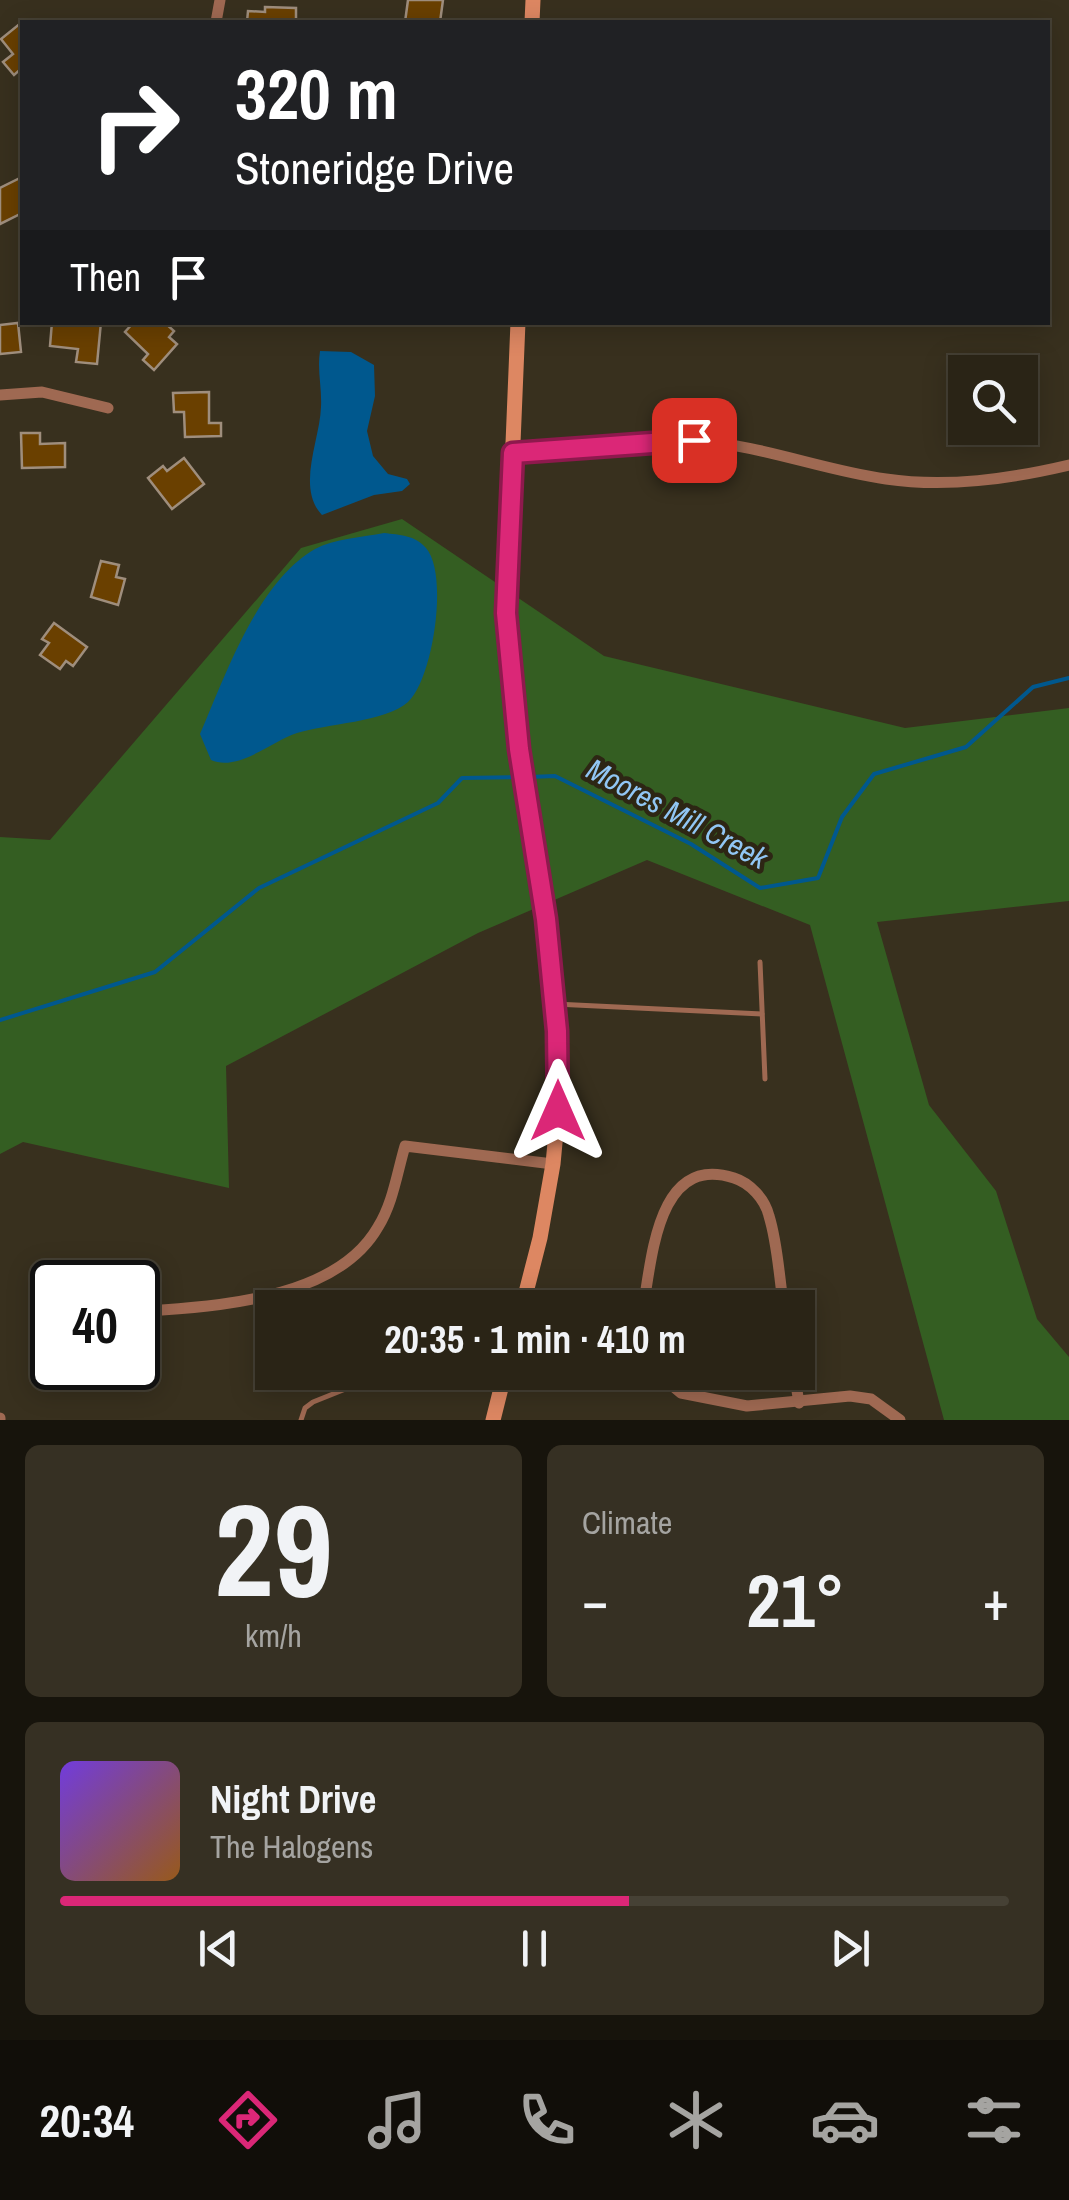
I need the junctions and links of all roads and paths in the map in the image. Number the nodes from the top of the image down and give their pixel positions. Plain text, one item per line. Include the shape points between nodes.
1 (518, 325) edge
2 (0, 395) edge
3 (108, 408) dead end
4 (513, 453) junction
5 (1069, 465) edge
6 (760, 962) dead end
7 (554, 1004) junction
8 (762, 1014) junction
9 (765, 1078) dead end
10 (554, 1164) junction
11 (527, 1290) edge
12 (646, 1290) edge
13 (781, 1290) edge
14 (162, 1310) dead end
15 (343, 1390) edge
16 (500, 1390) edge
17 (677, 1390) edge
18 (797, 1390) edge
19 (799, 1402) junction
20 (301, 1420) edge
21 (493, 1420) edge
22 (900, 1420) edge

1 - 4 street
2 - 3 street via 42,392
4 - 5 street via 694,440 914,482 1008,477
4 - 7 street via 506,613
6 - 8 lane
7 - 8 lane
7 - 10 street
8 - 9 lane
10 - 11 street
10 - 14 street via 405,1146 379,1226 340,1268 228,1305
12 - 13 street via 666,1205 686,1184 723,1174 743,1181 769,1213
15 - 20 lane via 313,1402
16 - 21 street
17 - 19 street via 747,1406
18 - 19 street
19 - 22 street via 850,1396 871,1400

